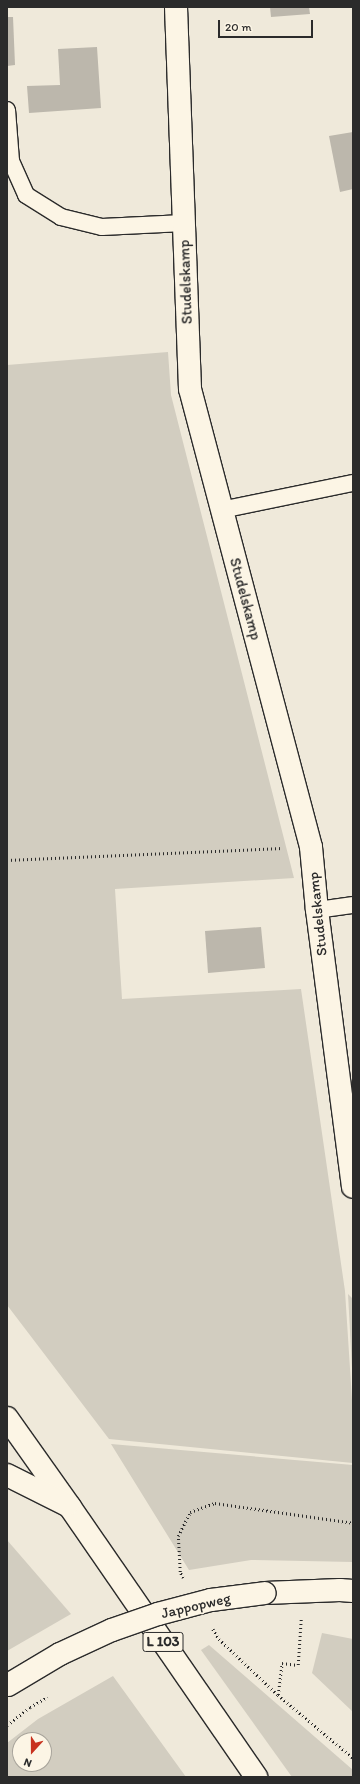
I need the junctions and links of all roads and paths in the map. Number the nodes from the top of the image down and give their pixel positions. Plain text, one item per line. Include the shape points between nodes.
1 (176, 7) edge
2 (7, 110) edge
3 (184, 223) junction
4 (353, 483) edge
5 (221, 510) junction
6 (311, 847) junction
7 (7, 860) edge
8 (353, 905) edge
9 (317, 910) junction
10 (353, 1187) edge
11 (7, 1418) edge
12 (7, 1475) edge
13 (70, 1507) junction
14 (353, 1591) edge
15 (301, 1618) dead end
16 (214, 1627) dead end
17 (208, 1628) dead end
18 (8, 1685) edge
19 (49, 1695) dead end
20 (278, 1695) dead end
21 (7, 1725) edge
22 (256, 1777) edge

1 - 3 street, Studelskamp
2 - 3 lane via 11,162 26,195 32,199 61,217 102,227
3 - 5 street, Studelskamp via 190,389
4 - 5 lane
5 - 6 street, Studelskamp
6 - 7 path
6 - 9 street, Studelskamp
8 - 9 lane
9 - 10 street, Studelskamp
11 - 13 street, L 103
12 - 13 street
13 - 22 street, L 103
14 - 18 street, Jappopweg, bridge via 265,1593 211,1600 158,1614 112,1630 60,1654
15 - 20 path via 298,1665 282,1663
16 - 17 path
19 - 21 path, bridge

